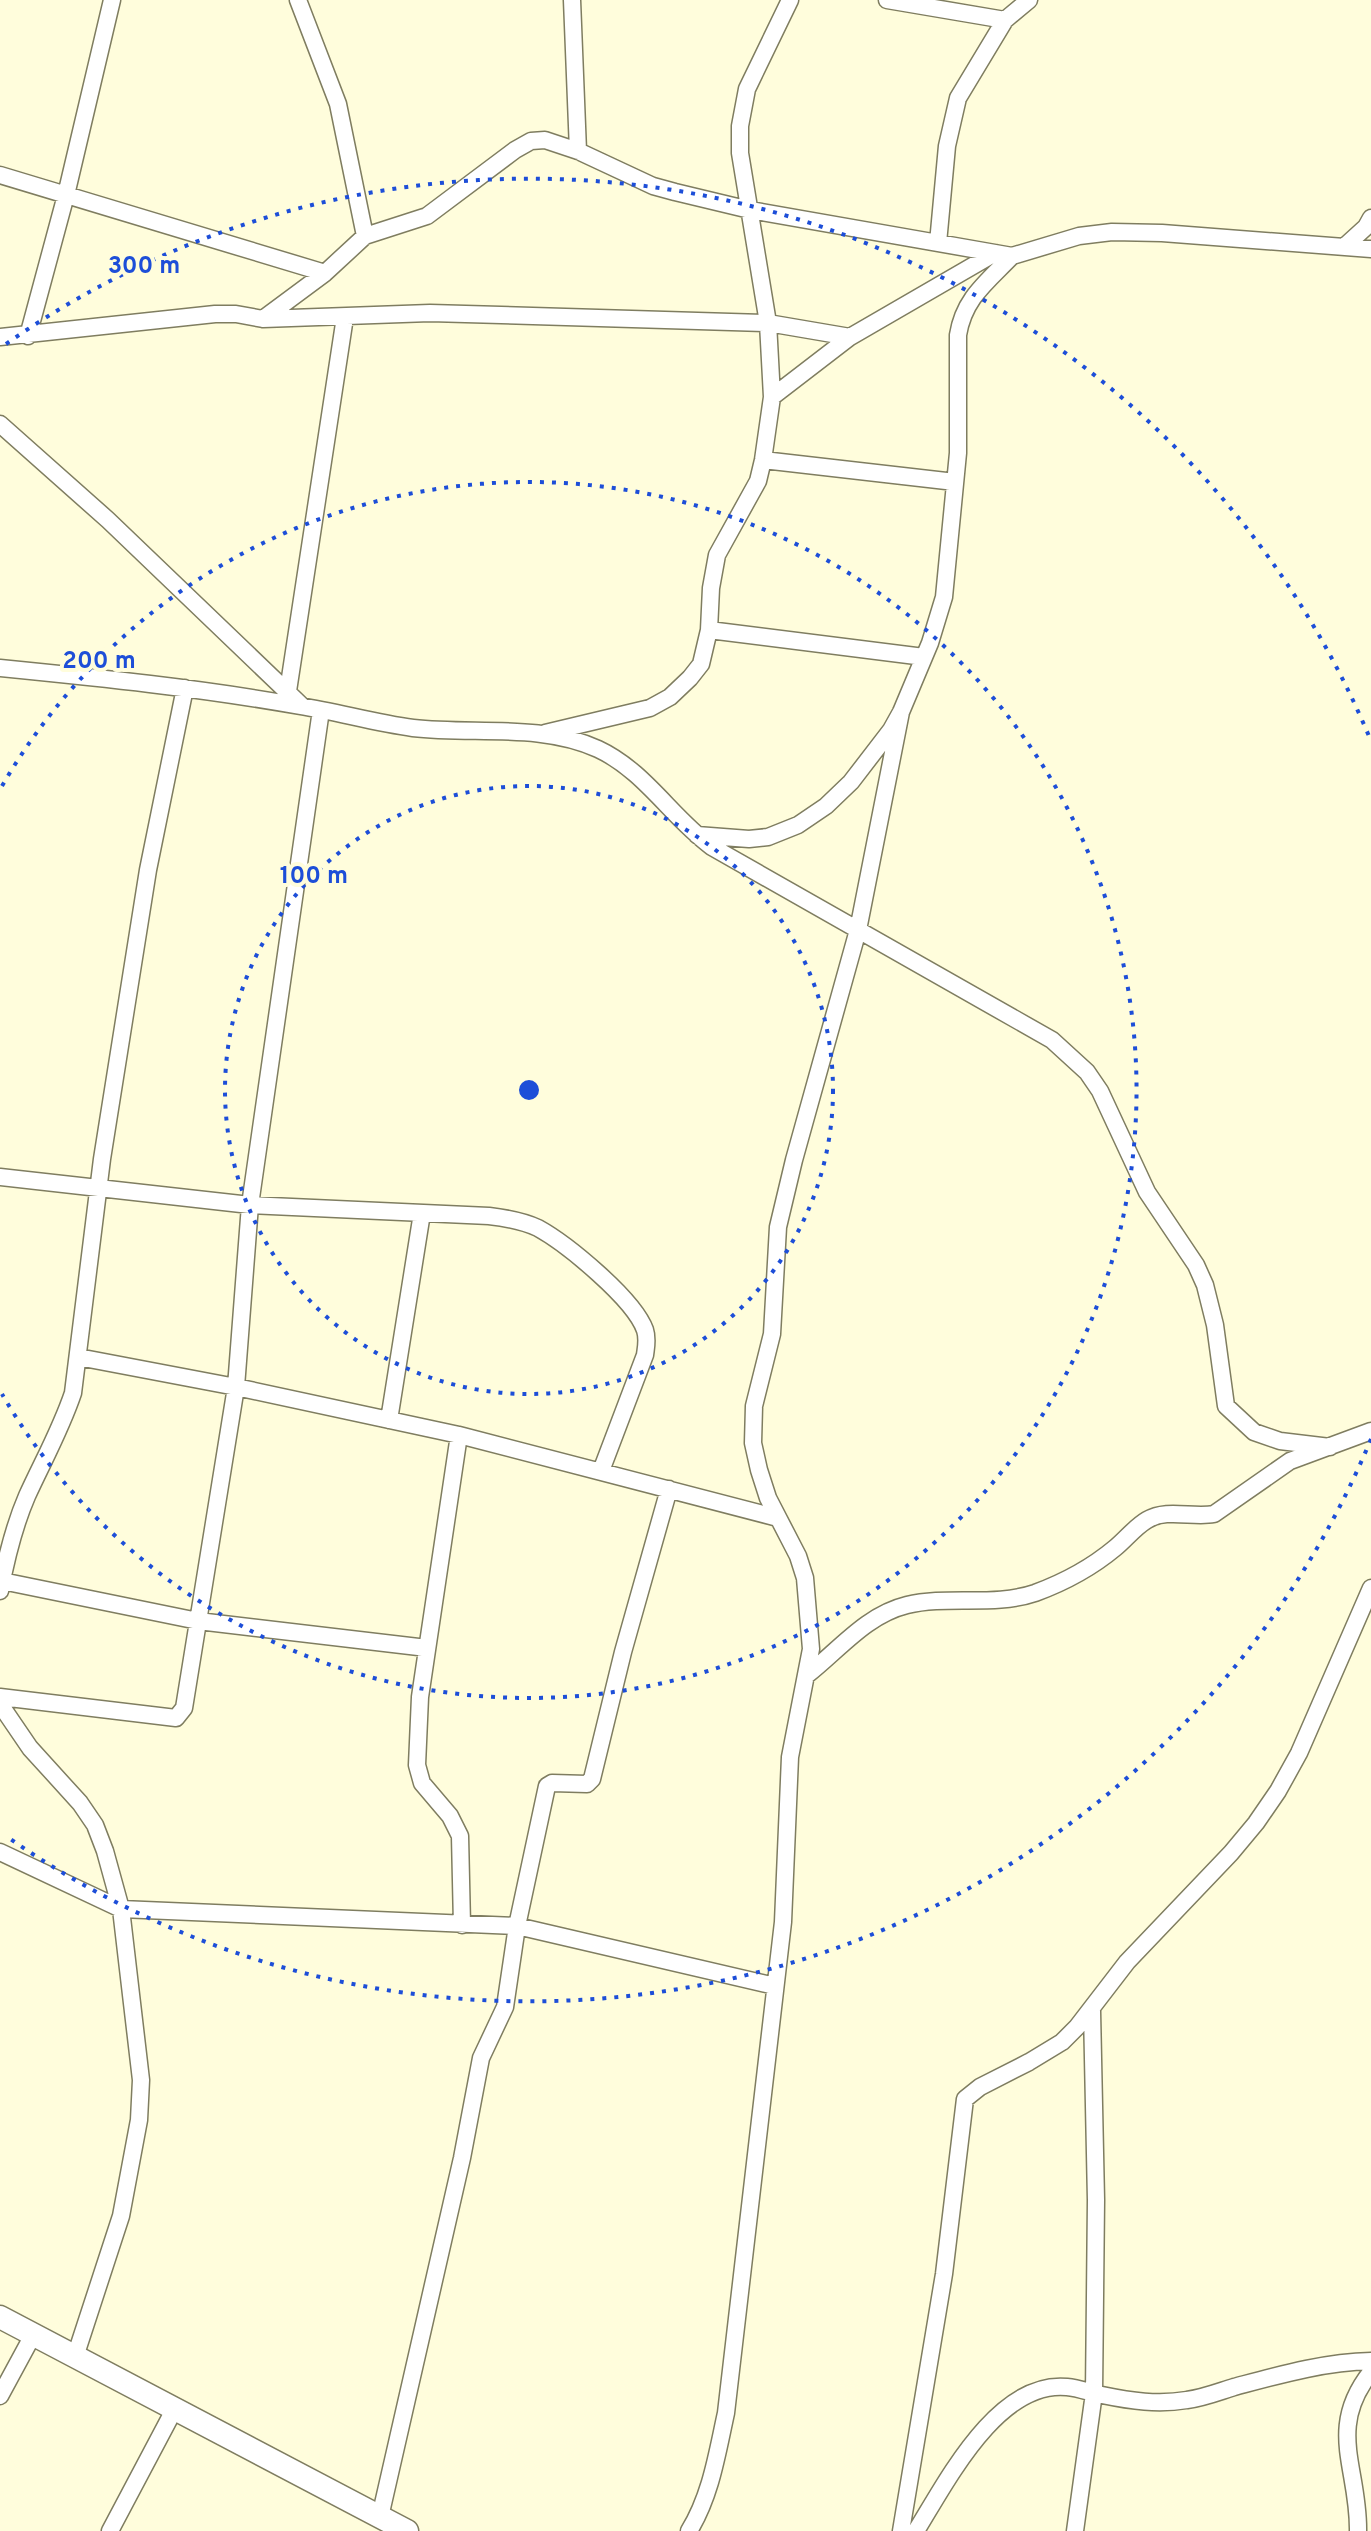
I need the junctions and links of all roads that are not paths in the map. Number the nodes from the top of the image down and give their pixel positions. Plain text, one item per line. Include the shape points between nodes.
1 (112, 0) edge
2 (298, 0) edge
3 (572, 0) edge
4 (790, 0) edge
5 (887, 0) edge
6 (1029, 0) edge
7 (937, 3) edge
8 (1005, 20) junction
9 (578, 151) junction
10 (0, 175) edge
11 (66, 195) junction
12 (750, 210) junction
13 (1371, 218) edge
14 (365, 236) junction
15 (938, 243) junction
16 (1344, 247) junction
17 (1371, 249) edge
18 (995, 253) junction
19 (1012, 256) junction
20 (325, 273) junction
21 (345, 317) junction
22 (263, 319) junction
23 (768, 323) junction
24 (28, 336) junction
25 (0, 337) edge
26 (850, 337) junction
27 (772, 397) junction
28 (0, 424) edge
29 (763, 460) junction
30 (955, 482) junction
31 (709, 630) junction
32 (924, 657) junction
33 (0, 668) edge
34 (185, 688) junction
35 (288, 691) junction
36 (302, 706) junction
37 (321, 710) junction
38 (901, 712) junction
39 (544, 733) junction
40 (695, 835) junction
41 (858, 930) junction
42 (0, 1177) edge
43 (98, 1187) junction
44 (250, 1205) junction
45 (422, 1213) junction
46 (78, 1357) junction
47 (236, 1387) junction
48 (389, 1420) junction
49 (1371, 1431) edge
50 (459, 1435) junction
51 (1330, 1447) junction
52 (601, 1471) junction
53 (669, 1489) junction
54 (778, 1518) junction
55 (1, 1586) edge
56 (1371, 1588) edge
57 (198, 1621) junction
58 (427, 1648) junction
59 (807, 1675) junction
60 (0, 1697) edge
61 (0, 1704) edge
62 (0, 1852) edge
63 (121, 1909) junction
64 (462, 1925) junction
65 (517, 1926) junction
66 (775, 1986) junction
67 (1092, 2011) junction
68 (0, 2317) edge
69 (33, 2335) junction
70 (75, 2357) junction
71 (1371, 2361) edge
72 (1371, 2372) edge
73 (1094, 2393) junction
74 (0, 2396) edge
75 (174, 2410) junction
76 (380, 2517) junction
77 (110, 2531) edge
78 (407, 2531) edge
79 (689, 2531) edge
80 (901, 2531) edge
81 (916, 2531) edge
82 (1075, 2531) edge
83 (1358, 2531) edge

1 - 11 street
2 - 14 street via 338,104
3 - 9 street
4 - 12 street via 744,101 740,153
5 - 7 street
6 - 8 street
7 - 8 street
8 - 15 street via 958,98 947,146
9 - 12 street via 653,186
9 - 14 street via 531,141 427,216
10 - 11 street
11 - 20 street
11 - 24 street
12 - 15 street
12 - 23 street
13 - 16 street
14 - 20 street
15 - 18 street
16 - 17 street
16 - 19 street via 1112,232
18 - 19 street
18 - 26 street
19 - 30 street via 969,301 961,317
20 - 22 street
21 - 22 street
21 - 23 street via 430,313
21 - 35 street
22 - 24 street via 215,314
23 - 26 street
23 - 27 street
24 - 25 street
26 - 27 street
27 - 29 street
28 - 35 street
29 - 30 street
29 - 31 street via 758,481 717,555
30 - 32 street via 944,597
31 - 32 street
31 - 39 street via 701,664 670,697 650,708
32 - 38 street
33 - 34 street
34 - 36 street
34 - 43 street via 148,870
35 - 36 street
36 - 37 street
37 - 39 street via 415,728
37 - 44 street
38 - 40 street via 851,782 798,825 749,839
38 - 41 street
39 - 40 street via 622,763
40 - 41 street
41 - 51 street via 1052,1040 1087,1072 1147,1192 1205,1285 1226,1406 1254,1432
41 - 54 street via 778,1227 772,1334 754,1406 753,1443
42 - 43 street
43 - 44 street
43 - 46 street
44 - 45 street
44 - 47 street
45 - 48 street
45 - 52 street via 489,1216 536,1227 605,1278 636,1316 645,1329 645,1355
46 - 47 street
46 - 55 street via 65,1417 26,1497
47 - 48 street
47 - 57 street
48 - 50 street
49 - 51 street
50 - 52 street
50 - 58 street
51 - 59 street via 1274,1470 1214,1514 1148,1519 1087,1569 1041,1590 895,1609 863,1627
52 - 53 street
53 - 54 street
53 - 65 street via 592,1779 587,1784 547,1786
54 - 59 street via 805,1578 811,1649
55 - 57 street
56 - 67 street via 1278,1791 1231,1853 1127,1962
57 - 58 street
57 - 60 street via 179,1717
58 - 64 street via 417,1765 422,1783 460,1836
59 - 66 street via 790,1757
61 - 63 street via 95,1825
62 - 63 street
63 - 64 street
63 - 70 street via 141,2080 139,2120 121,2216
64 - 65 street
65 - 66 street
65 - 76 street via 505,2007 481,2058
66 - 79 street via 726,2413 701,2512
67 - 73 street
67 - 80 street via 1062,2042 965,2099 944,2274
68 - 69 street
69 - 70 street
69 - 74 street
70 - 75 street
71 - 73 street via 1294,2371 1188,2400 1135,2402
72 - 83 street via 1358,2388 1347,2419
73 - 81 street via 1066,2387 1020,2396 979,2437
73 - 82 street
75 - 76 street
75 - 77 street
76 - 78 street

